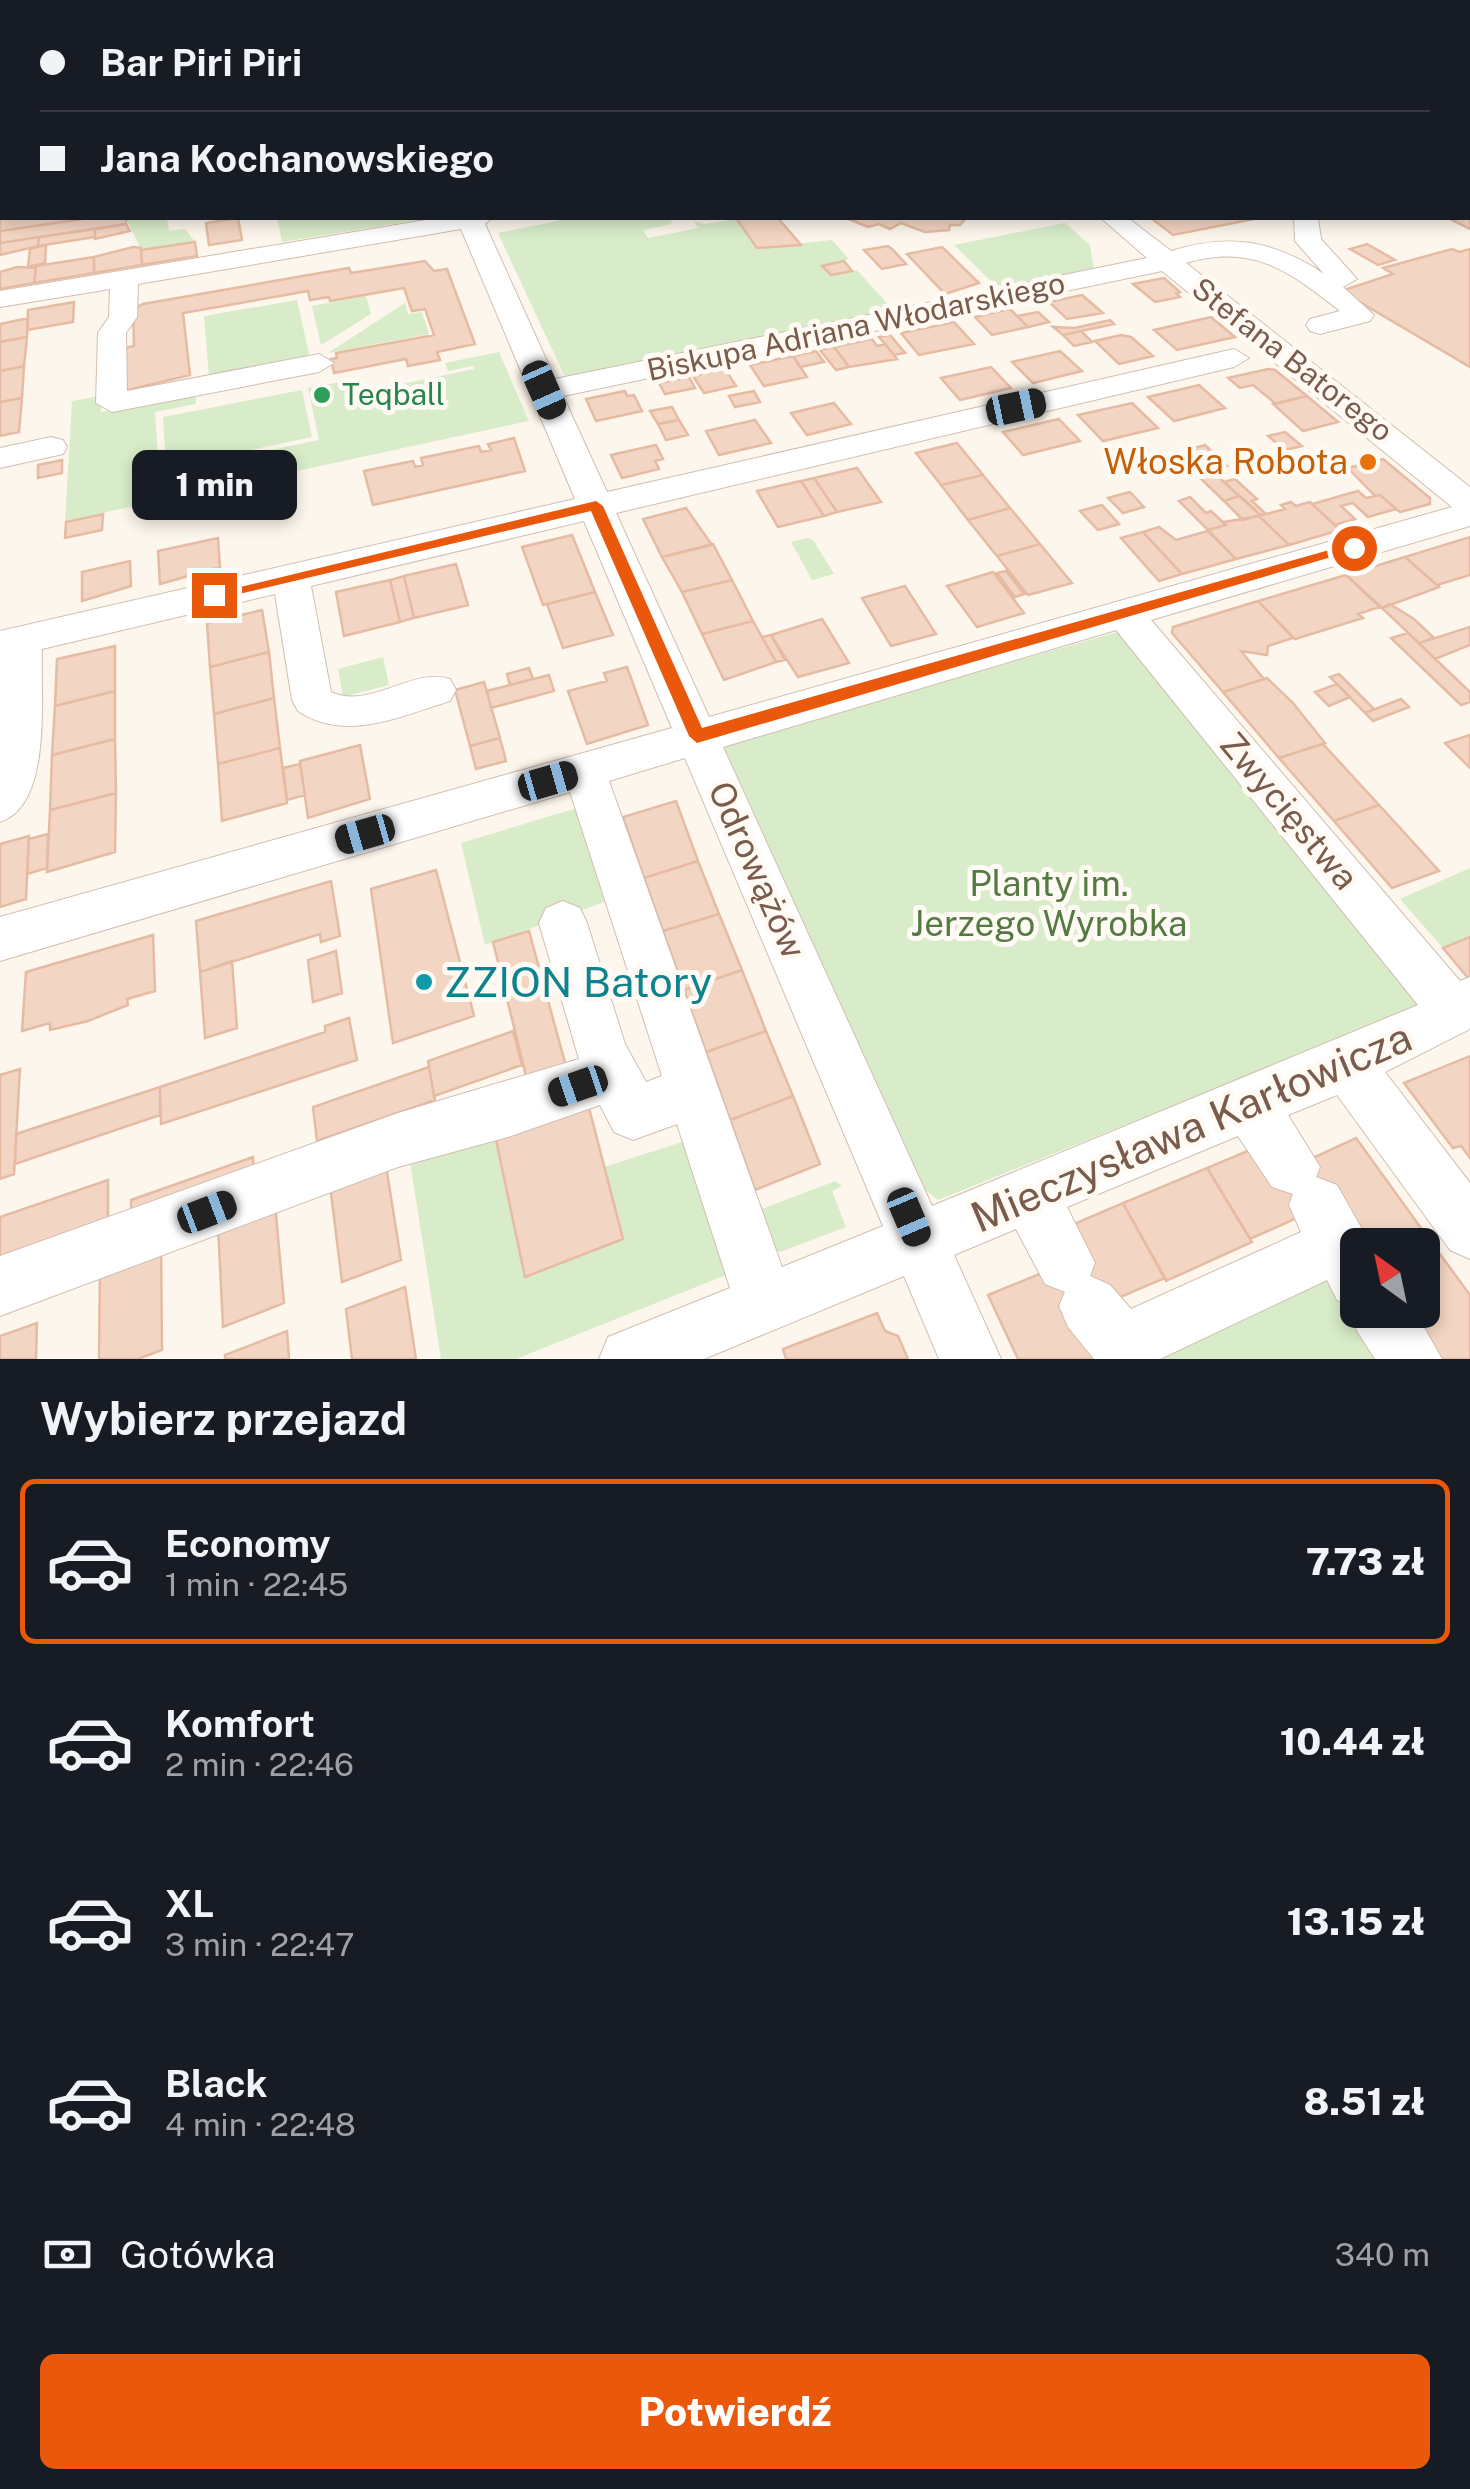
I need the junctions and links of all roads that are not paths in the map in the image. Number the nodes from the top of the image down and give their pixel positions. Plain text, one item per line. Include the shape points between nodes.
1 (461, 220) edge
2 (474, 220) edge
3 (1116, 220) edge
4 (1306, 220) edge
5 (1166, 260) junction
6 (124, 278) junction
7 (1344, 279) dead end
8 (0, 299) edge
9 (1320, 325) dead end
10 (1234, 358) dead end
11 (320, 363) dead end
12 (544, 390) junction
13 (51, 447) dead end
14 (0, 458) edge
15 (1470, 504) edge
16 (596, 506) junction
17 (1470, 514) edge
18 (291, 577) junction
19 (1124, 614) junction
20 (11, 643) edge
21 (436, 690) dead end
22 (697, 736) junction
23 (584, 770) junction
24 (0, 804) edge
25 (562, 923) dead end
26 (0, 939) edge
27 (1461, 1006) edge
28 (1346, 1064) junction
29 (613, 1074) junction
30 (694, 1092) junction
31 (1248, 1105) junction
32 (1029, 1195) junction
33 (1326, 1224) edge
34 (1470, 1230) edge
35 (919, 1241) junction
36 (0, 1286) edge
37 (765, 1304) junction
38 (1101, 1318) edge
39 (1390, 1328) edge
40 (630, 1359) edge
41 (970, 1359) edge
42 (1411, 1359) edge

1 - 6 street
2 - 12 street, Odrowążów
3 - 5 street, Stefana Batorego
4 - 7 street via 1308,242
5 - 9 street, Biskupa Adriana Włodarskiego via 1228,246 1272,252 1360,315
5 - 12 street, Biskupa Adriana Włodarskiego
5 - 15 street, Stefana Batorego
6 - 8 street
6 - 11 street via 123,317 112,333 112,403
10 - 16 street
12 - 16 street, Odrowążów
13 - 14 street
16 - 18 street
16 - 22 street, Odrowążów
17 - 19 street
18 - 20 street
18 - 21 street via 318,706 326,712 352,710
19 - 22 street
19 - 27 street, Zwycięstwa via 1430,978
20 - 24 street via 14,786
22 - 23 street
22 - 35 street, Odrowążów
23 - 26 street
23 - 30 street
25 - 29 street
27 - 28 street, Mieczysława Karłowicza
28 - 31 street, Mieczysława Karłowicza
28 - 34 street
29 - 30 street via 632,1112
29 - 36 street via 398,1140
30 - 37 street
31 - 32 street, Mieczysława Karłowicza
31 - 33 street
32 - 35 street, Mieczysława Karłowicza
32 - 38 street
33 - 38 street
35 - 37 street, Mieczysława Karłowicza
35 - 41 street, Odrowążów
37 - 40 street, Mieczysława Karłowicza
39 - 42 street

